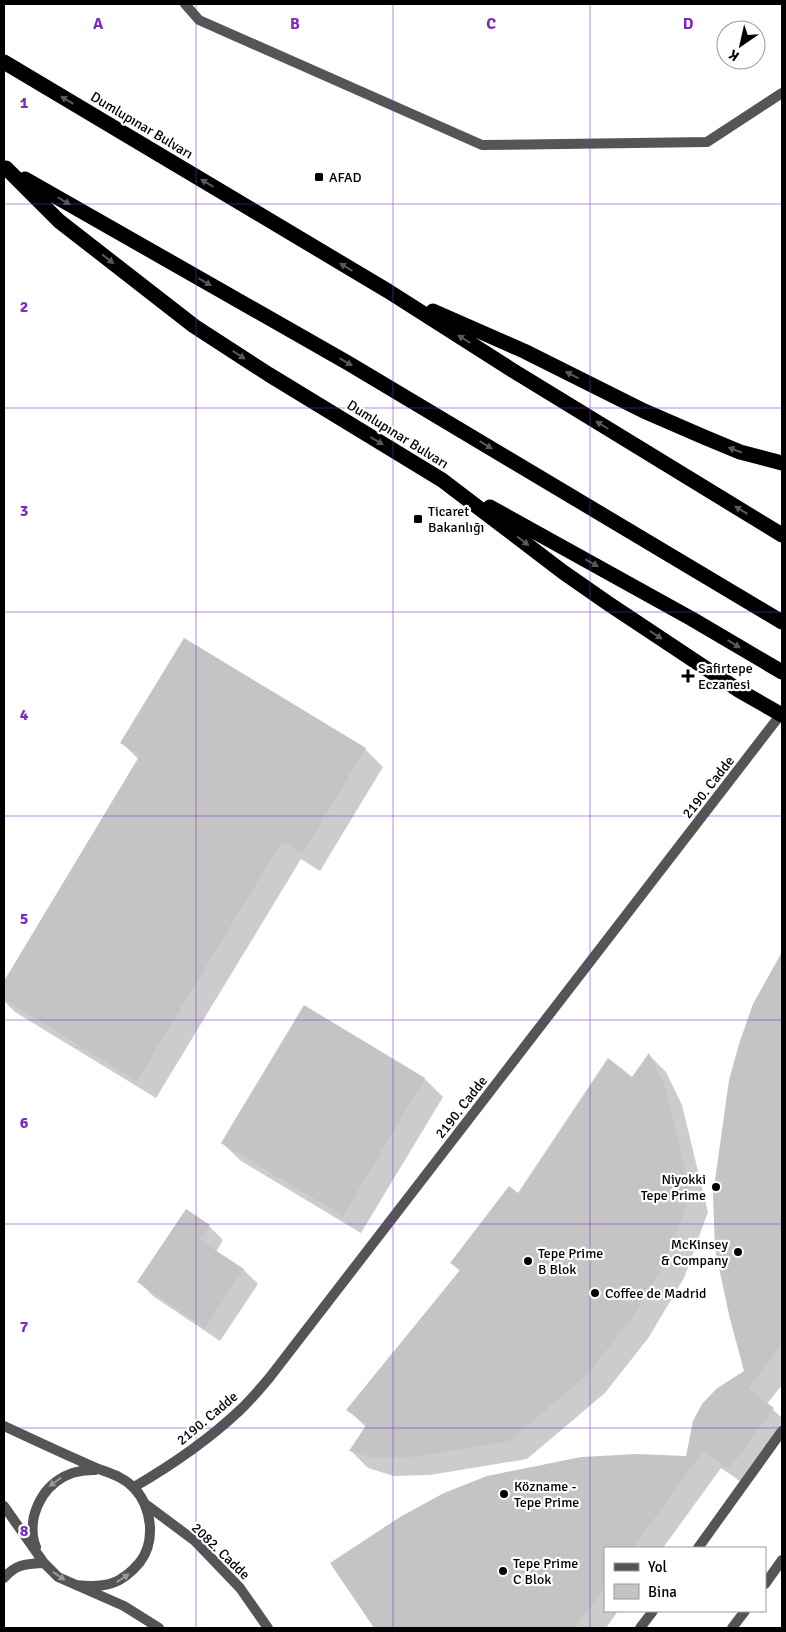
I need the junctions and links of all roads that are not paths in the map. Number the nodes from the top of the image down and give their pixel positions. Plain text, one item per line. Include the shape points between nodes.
1 (185, 4) edge
2 (4, 62) edge
3 (782, 93) edge
4 (5, 168) edge
5 (388, 291) junction
6 (782, 463) edge
7 (442, 480) junction
8 (780, 533) edge
9 (782, 622) edge
10 (782, 672) edge
11 (782, 715) edge
12 (4, 1426) edge
13 (782, 1431) edge
14 (101, 1470) junction
15 (134, 1487) junction
16 (144, 1503) junction
17 (4, 1506) edge
18 (699, 1547) edge
19 (782, 1560) edge
20 (44, 1563) junction
21 (4, 1578) edge
22 (766, 1583) edge
23 (76, 1585) junction
24 (652, 1612) edge
25 (744, 1612) edge
26 (159, 1628) edge
27 (268, 1628) edge
28 (640, 1628) edge
29 (732, 1628) edge

1 - 3 street via 199,20 482,145 707,142
5 -> 2 highway, Dumlupınar Bulvarı
4 -> 7 highway, Dumlupınar Bulvarı via 59,221 194,326
4 -> 9 highway, Dumlupınar Bulvarı via 348,363
6 -> 5 highway via 740,452 687,430 524,351
8 -> 5 highway, Dumlupınar Bulvarı
7 -> 10 highway
7 -> 11 highway, Dumlupınar Bulvarı via 609,604
11 - 15 street, 2190. Cadde via 270,1378 241,1410 208,1438 172,1465
12 - 14 street, 2082. Cadde
13 - 18 street
14 - 15 street, 2082. Cadde via 119,1476
14 -> 20 street, 2082. Cadde via 82,1470 64,1476 48,1488 37,1504 32,1524 34,1544
15 - 16 street, 2082. Cadde
23 -> 16 street, 2082. Cadde via 96,1588 116,1582 132,1572 143,1557 149,1540 150,1521
16 - 27 street, 2082. Cadde via 195,1541 240,1588
17 - 20 street, 2082. Cadde
19 - 22 street
20 - 21 street via 13,1568
20 -> 23 street, 2082. Cadde via 58,1577
23 - 26 street, 2082. Cadde via 124,1606
24 - 28 street
25 - 29 street

